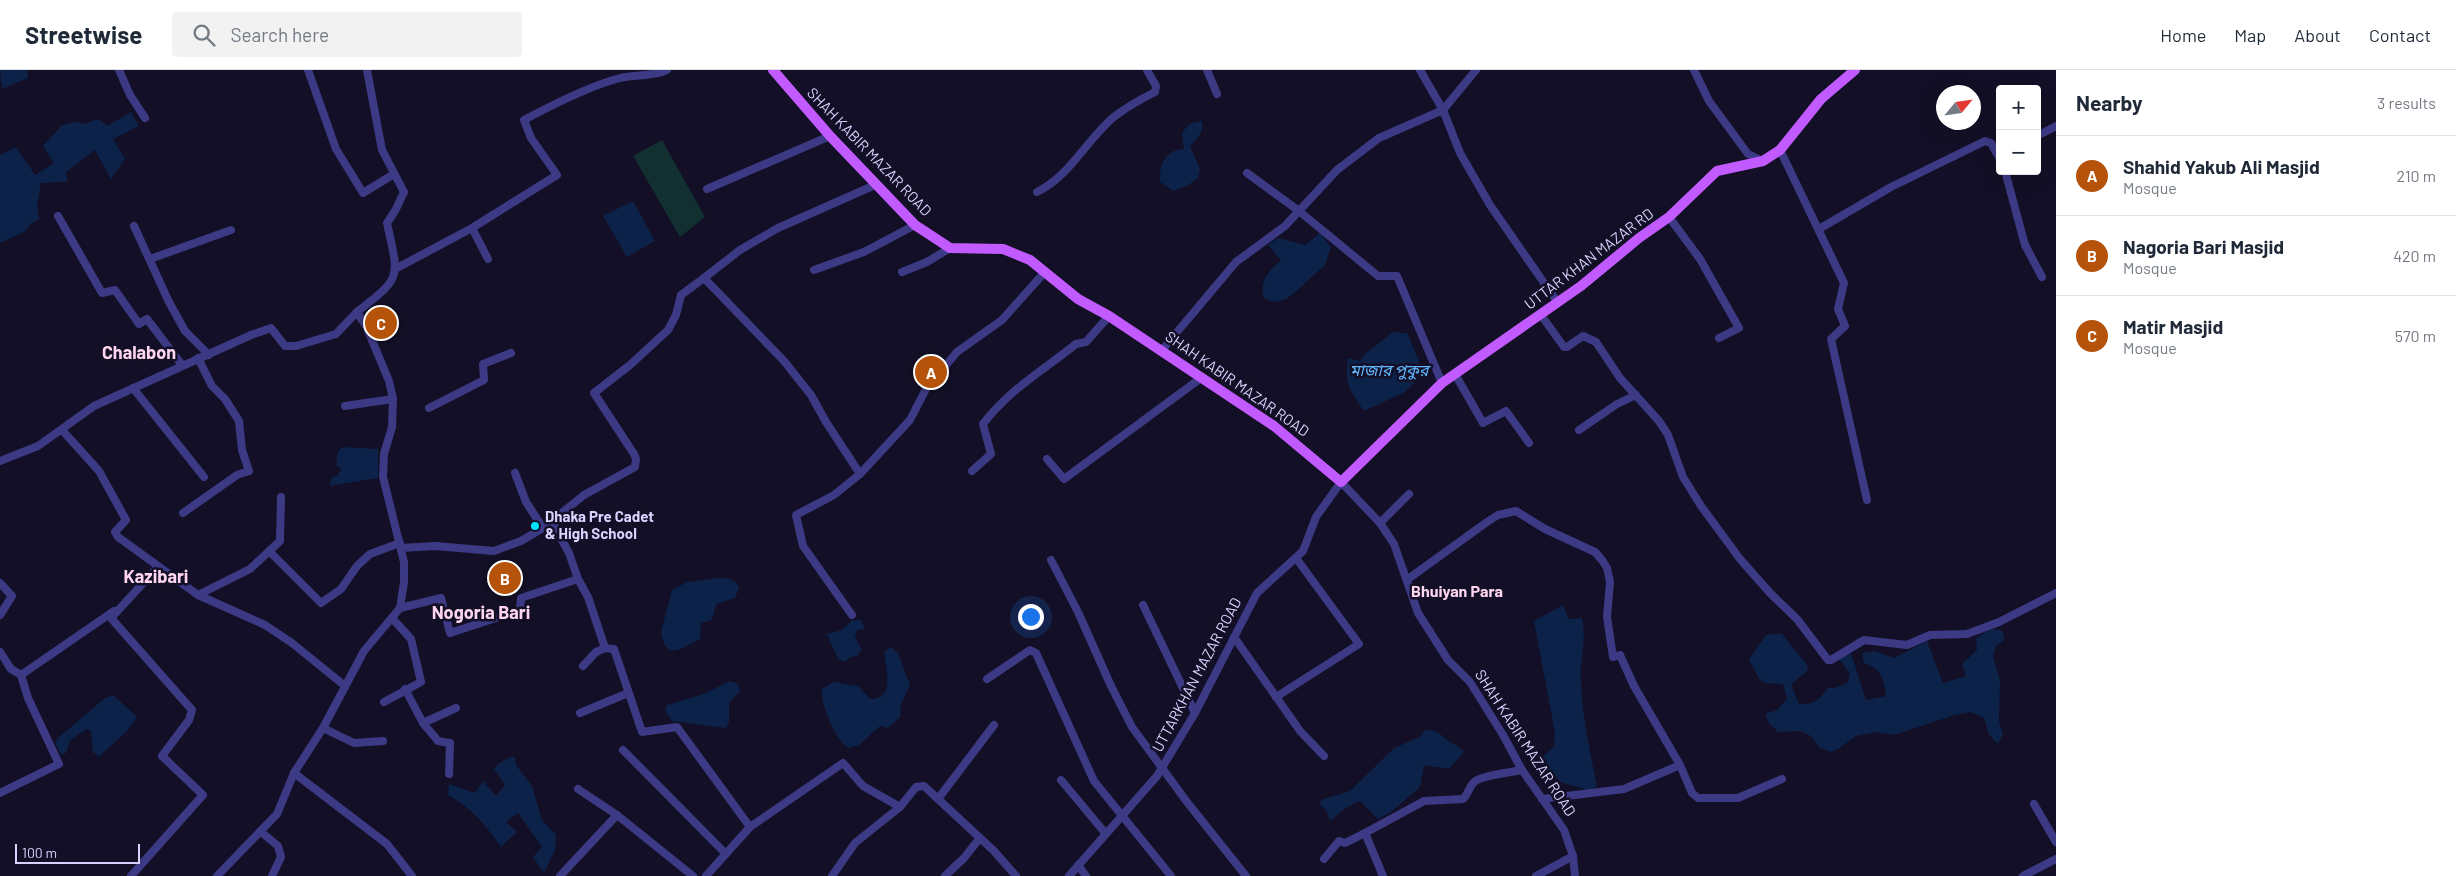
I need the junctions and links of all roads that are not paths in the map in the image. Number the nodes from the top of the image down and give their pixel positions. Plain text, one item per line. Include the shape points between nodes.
1 (119, 70) edge
2 (308, 70) edge
3 (367, 70) edge
4 (666, 70) edge
5 (773, 70) edge
6 (1146, 70) edge
7 (1206, 70) edge
8 (1420, 70) edge
9 (1476, 70) edge
10 (1694, 70) edge
11 (1855, 70) edge
12 (1217, 94) dead end
13 (1444, 110) junction
14 (145, 118) dead end
15 (2056, 126) edge
16 (2041, 134) edge
17 (830, 136) junction
18 (1780, 150) junction
19 (1996, 151) edge
20 (1763, 161) junction
21 (1247, 173) dead end
22 (394, 174) junction
23 (2006, 175) edge
24 (875, 185) junction
25 (708, 189) dead end
26 (1037, 192) dead end
27 (1299, 211) junction
28 (58, 216) dead end
29 (1669, 217) junction
30 (916, 225) junction
31 (134, 226) dead end
32 (472, 228) junction
33 (1819, 228) junction
34 (231, 230) dead end
35 (950, 248) junction
36 (150, 259) junction
37 (488, 259) dead end
38 (397, 268) junction
39 (814, 270) dead end
40 (902, 272) dead end
41 (1044, 273) junction
42 (704, 278) junction
43 (2042, 278) dead end
44 (1558, 303) junction
45 (357, 312) junction
46 (1541, 315) junction
47 (1109, 316) junction
48 (1720, 338) dead end
49 (1162, 350) junction
50 (511, 353) dead end
51 (209, 355) junction
52 (198, 358) junction
53 (182, 365) junction
54 (1455, 374) junction
55 (1201, 378) junction
56 (1442, 383) junction
57 (133, 388) junction
58 (1636, 395) junction
59 (393, 399) junction
60 (345, 406) dead end
61 (429, 408) dead end
62 (62, 430) junction
63 (1579, 430) dead end
64 (1529, 443) dead end
65 (1047, 459) dead end
66 (0, 461) edge
67 (972, 471) dead end
68 (515, 473) dead end
69 (860, 474) junction
70 (204, 478) dead end
71 (1341, 482) junction
72 (1409, 494) dead end
73 (282, 497) dead end
74 (1867, 500) dead end
75 (183, 513) dead end
76 (552, 522) junction
77 (1380, 523) junction
78 (543, 528) junction
79 (400, 546) junction
80 (269, 551) junction
81 (1296, 558) junction
82 (1051, 560) dead end
83 (158, 567) junction
84 (578, 579) junction
85 (1408, 579) junction
86 (0, 583) edge
87 (2056, 593) edge
88 (198, 595) junction
89 (1143, 605) dead end
90 (121, 606) junction
91 (400, 608) junction
92 (0, 615) edge
93 (852, 615) dead end
94 (392, 618) junction
95 (1234, 637) junction
96 (605, 648) junction
97 (0, 652) edge
98 (583, 666) dead end
99 (21, 675) junction
100 (987, 679) dead end
101 (345, 686) junction
102 (405, 689) junction
103 (628, 693) junction
104 (1276, 697) junction
105 (384, 702) dead end
106 (456, 708) dead end
107 (580, 713) dead end
108 (1195, 713) junction
109 (424, 723) junction
110 (994, 725) dead end
111 (322, 728) junction
112 (383, 741) dead end
113 (623, 750) dead end
114 (1324, 756) dead end
115 (1680, 765) junction
116 (1162, 769) junction
117 (1522, 770) junction
118 (294, 773) junction
119 (449, 774) dead end
120 (1782, 779) dead end
121 (1061, 780) dead end
122 (578, 789) dead end
123 (0, 793) edge
124 (938, 799) junction
125 (1542, 799) junction
126 (2034, 804) dead end
127 (900, 807) junction
128 (617, 815) junction
129 (1122, 816) junction
130 (750, 827) junction
131 (261, 832) junction
132 (1106, 834) junction
133 (1365, 834) junction
134 (979, 839) junction
135 (2056, 842) edge
136 (726, 854) junction
137 (1573, 856) junction
138 (1324, 858) dead end
139 (2056, 859) edge
140 (1078, 865) junction
141 (131, 876) edge
142 (217, 876) edge
143 (272, 876) edge
144 (412, 876) edge
145 (560, 876) edge
146 (693, 876) edge
147 (706, 876) edge
148 (832, 876) edge
149 (945, 876) edge
150 (1016, 876) edge
151 (1068, 876) edge
152 (1086, 876) edge
153 (1171, 876) edge
154 (1246, 876) edge
155 (1383, 876) edge
156 (1536, 876) edge
157 (1575, 876) edge
158 (2023, 876) edge

1 - 14 street
2 - 22 street via 336,149 363,193
3 - 22 street via 382,150
4 - 32 street via 601,84 524,120 531,138 557,175
5 - 17 main road, SHAH KABIR MAZAR ROAD
6 - 26 street via 1156,86 1155,92 1114,117 1066,173
7 - 12 street
8 - 13 street
9 - 13 street
10 - 20 street via 1709,100 1748,154
11 - 18 main road, UTTAR KHAN MAZAR RD via 1821,99
13 - 27 street via 1403,126 1358,152
13 - 44 street via 1460,153 1490,205
15 - 16 street
17 - 24 main road, SHAH KABIR MAZAR ROAD
17 - 25 street
18 - 20 main road, UTTAR KHAN MAZAR RD
18 - 33 street
19 - 33 street via 1985,141 1891,187
20 - 29 main road, UTTAR KHAN MAZAR RD via 1717,171
21 - 27 street
22 - 38 street via 404,192 387,223
23 - 43 street via 2025,245
24 - 30 main road, SHAH KABIR MAZAR ROAD
24 - 42 street via 778,228 740,250
27 - 49 street via 1285,226 1236,262
27 - 56 street via 1378,276 1397,276
28 - 53 street via 102,293 116,290 139,324 147,319
29 - 44 main road, UTTAR KHAN MAZAR RD
29 - 48 street via 1700,259 1740,328
30 - 35 main road, SHAH KABIR MAZAR ROAD
30 - 39 street via 864,252
31 - 36 street
32 - 37 street
32 - 38 street
33 - 74 street via 1844,283 1838,309 1845,326 1831,339
34 - 36 street
35 - 40 street
35 - 41 main road, SHAH KABIR MAZAR ROAD via 1004,249 1030,260
36 - 51 street via 185,331
38 - 45 street via 390,287
41 - 47 main road, SHAH KABIR MAZAR ROAD via 1078,299
41 - 69 street via 1002,320 957,352 926,389 910,420
42 - 69 street via 784,361 811,394
42 - 76 street via 681,295 668,330 594,393 634,454 635,467 584,495
44 - 46 main road, UTTAR KHAN MAZAR RD
45 - 51 street via 336,334 296,346 285,346 271,328
45 - 59 street via 366,326
46 - 54 main road, UTTAR KHAN MAZAR RD
46 - 58 street via 1564,347 1583,336 1596,342 1620,378
47 - 49 main road, SHAH KABIR MAZAR ROAD
47 - 67 street via 1086,342 1076,344 1016,387 999,404 983,424 991,454
49 - 55 main road, SHAH KABIR MAZAR ROAD
50 - 61 street via 483,364 484,380
51 - 52 street
52 - 53 street
52 - 75 street via 212,386 240,421 242,450 249,471 237,475
53 - 57 street
54 - 56 main road, UTTAR KHAN MAZAR RD
54 - 64 street via 1483,423 1506,411
55 - 65 street via 1064,479
55 - 71 main road, SHAH KABIR MAZAR ROAD via 1274,426
56 - 71 main road, UTTAR KHAN MAZAR RD
57 - 62 street via 94,406
57 - 70 street
58 - 63 street
58 - 87 street via 1668,435 1683,477 1701,506 1740,559 1797,619 1828,660 1864,640 1907,645 1930,635 1967,634
59 - 60 street
59 - 79 street via 392,427 384,454 383,477
62 - 66 street via 38,446
62 - 83 street via 99,471 126,520 115,532 118,537
68 - 78 street via 526,502
69 - 93 street via 834,495 796,515 803,546
71 - 77 street, SHAH KABIR MAZAR ROAD
71 - 81 street, UTTARKHAN MAZAR ROAD via 1316,517 1303,551
72 - 77 street
73 - 80 street via 280,541
76 - 78 street
76 - 84 street via 569,553
77 - 85 street, SHAH KABIR MAZAR ROAD via 1394,544
78 - 79 street via 494,551
79 - 80 street via 370,554 357,566 342,589 321,603
79 - 91 street via 404,582
80 - 88 street via 250,568
81 - 95 street, UTTARKHAN MAZAR ROAD via 1257,593
81 - 104 street via 1359,644
82 - 116 street via 1132,726
83 - 88 street
83 - 90 street
84 - 91 street via 521,598 520,610 450,633 440,598
84 - 96 street via 588,597
85 - 115 street via 1487,522 1508,511 1516,510 1545,529 1595,552 1607,568 1610,582 1607,618 1613,657 1620,655 1634,686
85 - 117 street, SHAH KABIR MAZAR ROAD via 1418,613 1448,660 1470,682
86 - 92 street via 12,596
88 - 101 street via 266,625
89 - 108 street
90 - 99 street
90 - 141 street via 112,615 112,621 192,710 189,720 162,756 203,794
91 - 94 street
94 - 101 street via 364,651
94 - 102 street via 411,639 420,682
95 - 104 street
95 - 108 street, UTTARKHAN MAZAR ROAD
96 - 98 street via 596,652
96 - 103 street via 614,649
97 - 99 street via 11,669
99 - 123 street via 28,698 59,764
100 - 129 street via 1030,650 1036,653 1094,781
101 - 111 street
102 - 105 street
102 - 109 street
103 - 107 street
103 - 130 street via 642,732 678,727
104 - 114 street via 1300,732
106 - 109 street
108 - 116 street, UTTARKHAN MAZAR ROAD
109 - 119 street via 438,741 450,743
110 - 124 street
111 - 112 street via 354,743
111 - 118 street
113 - 136 street
115 - 120 street via 1692,793 1698,798 1738,798
115 - 125 street via 1624,789
116 - 129 street, UTTARKHAN MAZAR ROAD
116 - 154 street
117 - 125 street, SHAH KABIR MAZAR ROAD
117 - 133 street via 1476,780 1463,799 1424,802
118 - 131 street via 278,814
118 - 144 street via 387,844
121 - 132 street
122 - 128 street
124 - 127 street via 919,785
124 - 134 street
125 - 137 street, SHAH KABIR MAZAR ROAD via 1564,830
126 - 135 street
127 - 130 street via 863,786 843,763
127 - 148 street via 855,844
128 - 145 street
128 - 146 street
129 - 132 street, UTTARKHAN MAZAR ROAD
129 - 153 street
130 - 136 street
131 - 142 street
131 - 143 street via 278,846 281,857
132 - 140 street, UTTARKHAN MAZAR ROAD
133 - 138 street via 1345,843 1339,841
133 - 155 street
134 - 149 street
134 - 150 street
136 - 147 street
137 - 156 street
137 - 157 street, SHAH KABIR MAZAR ROAD
139 - 158 street
140 - 151 street, UTTARKHAN MAZAR ROAD
140 - 152 street

